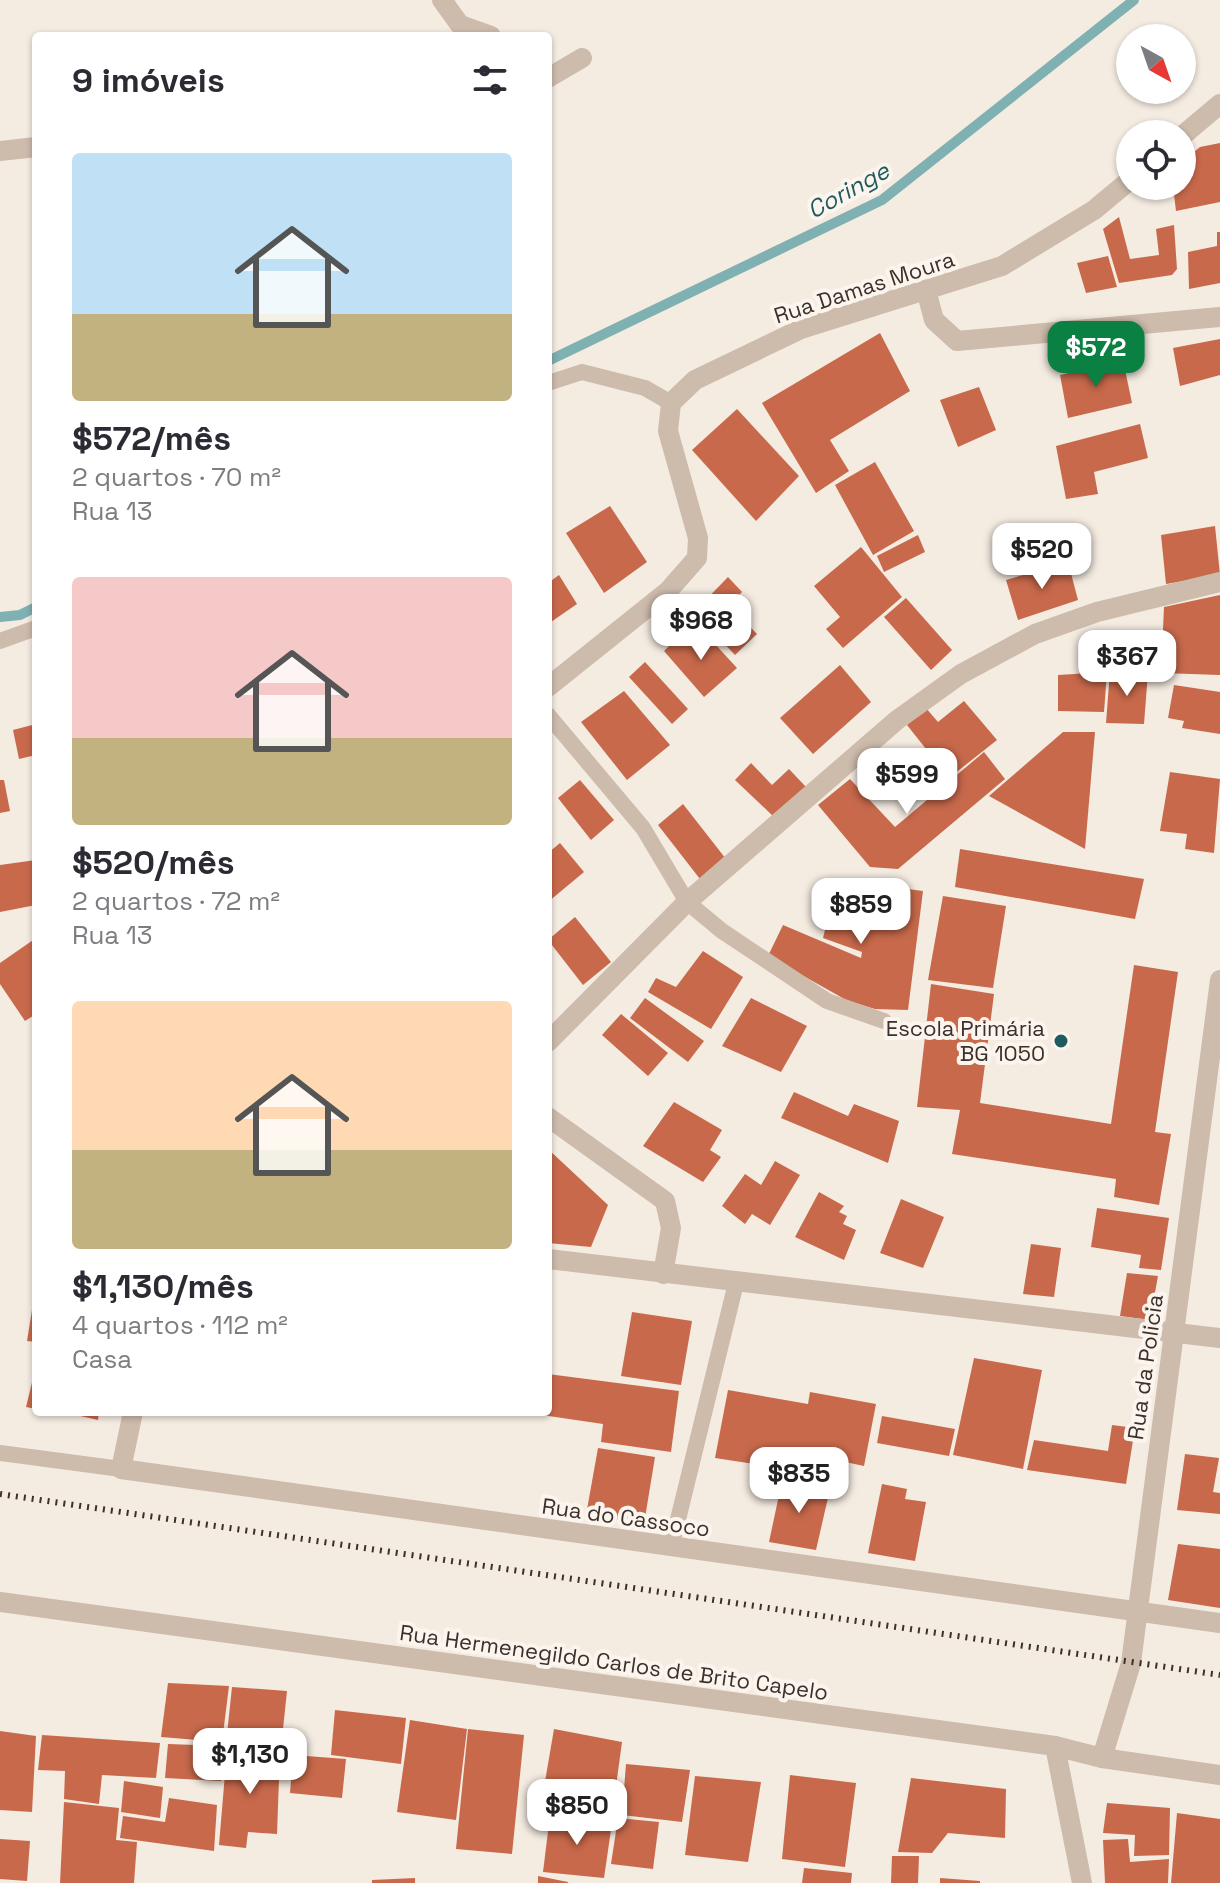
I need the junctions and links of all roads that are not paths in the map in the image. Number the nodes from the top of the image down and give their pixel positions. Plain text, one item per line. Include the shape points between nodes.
1 (442, 0) edge
2 (480, 32) edge
3 (582, 58) dead end
4 (552, 76) edge
5 (1220, 104) edge
6 (1196, 124) edge
7 (32, 147) edge
8 (0, 151) edge
9 (1116, 192) edge
10 (926, 290) junction
11 (1220, 317) edge
12 (552, 382) edge
13 (671, 403) junction
14 (1220, 582) edge
15 (32, 629) edge
16 (0, 641) edge
17 (552, 684) edge
18 (552, 720) edge
19 (687, 902) junction
20 (1220, 980) edge
21 (884, 1021) dead end
22 (552, 1038) edge
23 (552, 1120) edge
24 (552, 1260) edge
25 (663, 1274) junction
26 (736, 1283) junction
27 (1174, 1330) junction
28 (1220, 1338) edge
29 (132, 1416) edge
30 (0, 1453) edge
31 (121, 1469) junction
32 (671, 1548) junction
33 (0, 1602) edge
34 (1136, 1612) junction
35 (1220, 1623) edge
36 (1055, 1746) junction
37 (1102, 1758) junction
38 (1220, 1775) edge
39 (1082, 1883) edge

1 - 2 street via 460,25
3 - 4 street
5 - 6 street
7 - 8 street
9 - 10 street, Rua Damas Moura via 1002,266
10 - 11 street via 934,320 957,341
10 - 13 street, Rua Damas Moura via 801,329 695,380
12 - 13 lane via 582,372 645,388
13 - 17 street via 668,431 698,538 697,558 668,591
14 - 19 street via 1097,612 1035,634 961,674 897,720
15 - 16 lane
18 - 19 lane via 643,828
19 - 21 lane via 827,1001
19 - 22 street
20 - 27 street, Rua da Policia
23 - 25 street via 665,1201 671,1228
24 - 25 street
25 - 26 street
26 - 27 street
26 - 32 lane
27 - 28 street
27 - 34 street, Rua da Policia
29 - 31 street
30 - 31 lane
31 - 32 street, Rua do Cassoco
32 - 34 street, Rua do Cassoco
33 - 36 street, Rua Hermenegildo Carlos de Brito Capelo
34 - 35 street, Rua do Cassoco
34 - 37 street, Rua da Policia via 1131,1663
36 - 37 street, Rua Hermenegildo Carlos de Brito Capelo
36 - 39 street
37 - 38 street, Rua Hermenegildo Carlos de Brito Capelo

